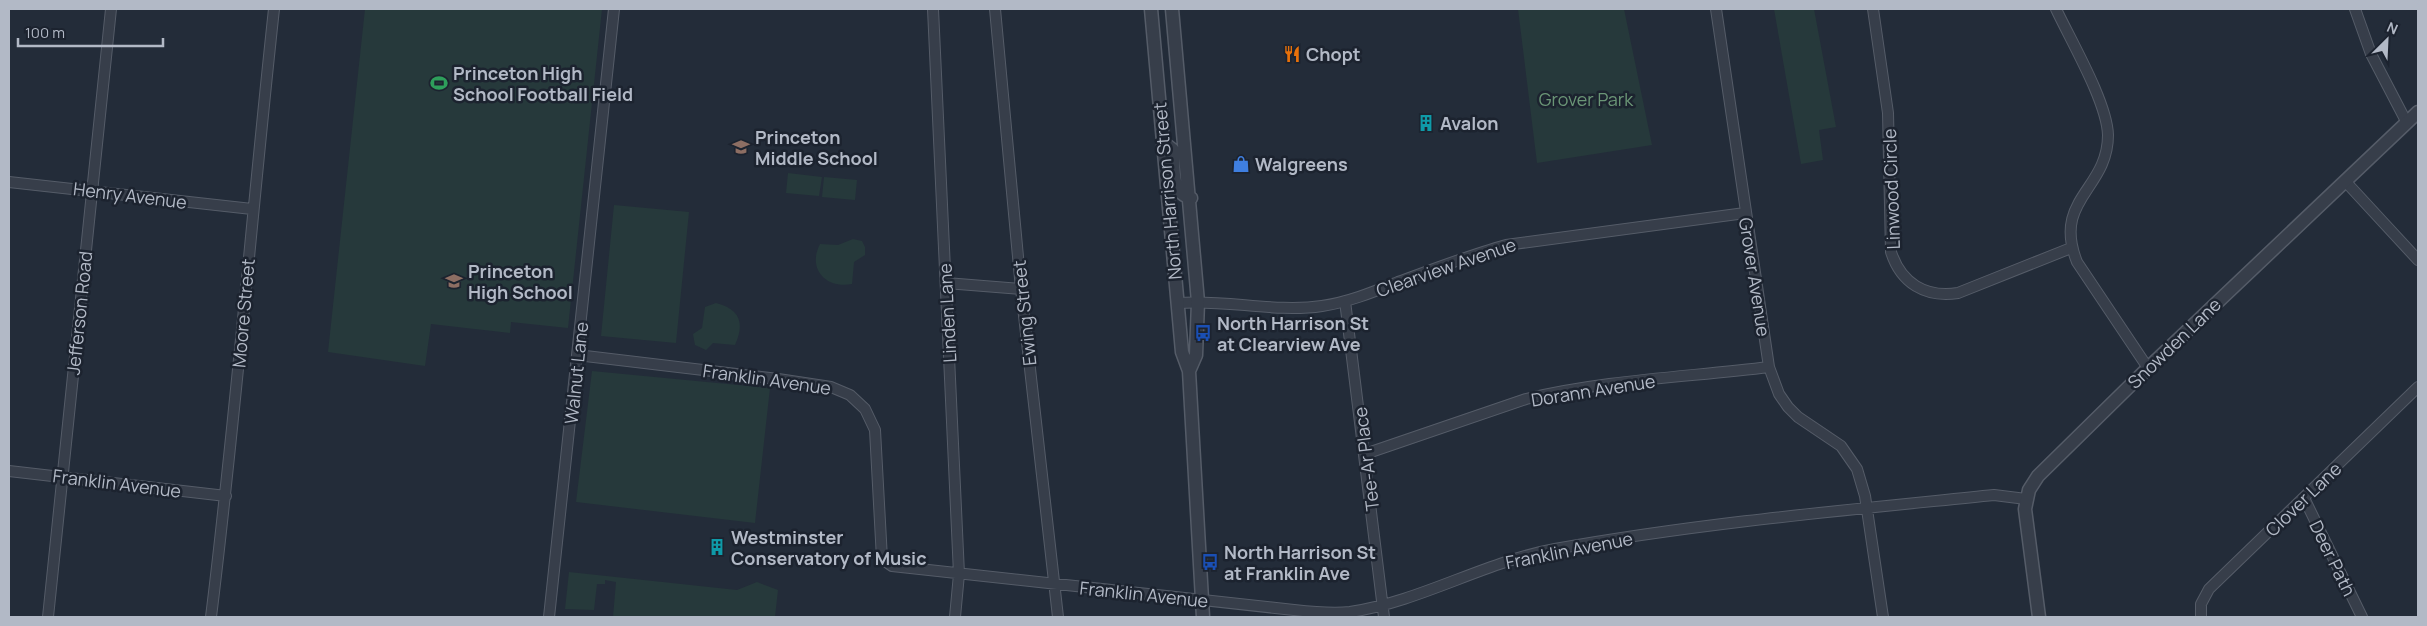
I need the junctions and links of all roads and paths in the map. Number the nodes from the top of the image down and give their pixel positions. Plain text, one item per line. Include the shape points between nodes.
1 (111, 9) edge
2 (274, 9) edge
3 (614, 9) edge
4 (933, 9) edge
5 (995, 9) edge
6 (1151, 9) edge
7 (1172, 9) edge
8 (1716, 9) edge
9 (1873, 9) edge
10 (2056, 9) edge
11 (2355, 9) edge
12 (1178, 78) junction
13 (1160, 108) junction
14 (2418, 112) edge
15 (2407, 123) junction
16 (1163, 142) junction
17 (2345, 181) junction
18 (9, 182) edge
19 (92, 191) junction
20 (1190, 198) junction
21 (252, 209) junction
22 (1745, 213) junction
23 (1194, 241) junction
24 (2071, 248) junction
25 (1172, 252) junction
26 (2418, 260) edge
27 (946, 283) junction
28 (1021, 289) junction
29 (1345, 301) junction
30 (1198, 302) junction
31 (1178, 303) junction
32 (577, 355) junction
33 (1769, 367) junction
34 (2148, 368) junction
35 (1189, 372) junction
36 (2418, 387) edge
37 (1365, 454) junction
38 (9, 471) edge
39 (62, 477) junction
40 (226, 496) junction
41 (2304, 498) junction
42 (2026, 499) junction
43 (1867, 508) junction
44 (959, 574) junction
45 (1054, 584) junction
46 (1200, 600) junction
47 (1382, 605) junction
48 (48, 617) edge
49 (211, 617) edge
50 (549, 617) edge
51 (955, 617) edge
52 (1058, 617) edge
53 (1203, 617) edge
54 (1384, 617) edge
55 (1883, 617) edge
56 (2039, 617) edge
57 (2201, 617) edge
58 (2362, 617) edge

1 - 19 street, Jefferson Road
2 - 21 street, Moore Street
3 - 32 street, Walnut Lane
4 - 27 street, Linden Lane
5 - 28 street, Ewing Street
6 - 13 street, North Harrison Street
7 - 12 street, North Harrison Street
8 - 22 street, Grover Avenue
9 - 24 street, Linwood Circle via 1888,113 1891,252 1900,272 1925,292 1948,295
10 - 24 street via 2104,109 2108,137 2101,167 2073,211 2069,236
11 - 15 street via 2371,54
12 - 13 street via 1163,94
12 - 20 street, North Harrison Street
13 - 16 street, North Harrison Street
14 - 15 street, Snowden Lane
15 - 17 street, Snowden Lane
16 - 20 street via 1173,150 1176,189
16 - 25 street, North Harrison Street
17 - 26 street
17 - 34 street, Snowden Lane
18 - 19 street, Henry Avenue
19 - 21 street, Henry Avenue
19 - 39 street, Jefferson Road
20 - 23 street, North Harrison Street
21 - 40 street, Moore Street
22 - 29 street, Clearview Avenue via 1506,245
22 - 33 street, Grover Avenue
23 - 25 street
23 - 30 street, North Harrison Street
24 - 34 street via 2076,262
25 - 31 street, North Harrison Street
27 - 28 street
27 - 44 street, Linden Lane
28 - 45 street, Ewing Street
29 - 30 street, Clearview Avenue via 1300,308
29 - 37 street, Tee-Ar Place
30 - 31 street, Clearview Avenue
30 - 35 street, North Harrison Street via 1196,355
31 - 35 street, North Harrison Street via 1182,352
32 - 44 street, Franklin Avenue via 778,379 831,387 850,395 865,409 875,430 882,559 892,566
32 - 50 street, Walnut Lane
33 - 37 street, Dorann Avenue via 1548,394
33 - 43 street, Grover Avenue via 1779,394 1788,407 1850,456 1862,482
34 - 42 street, Snowden Lane via 2043,471
35 - 46 street, North Harrison Street
36 - 41 street, Clover Lane
37 - 47 street, Tee-Ar Place
38 - 39 street, Franklin Avenue
39 - 40 street, Franklin Avenue
39 - 48 street, Jefferson Road
40 - 49 street, Moore Street
41 - 57 street, Clover Lane via 2209,589 2201,604
41 - 58 street, Deer Path
42 - 43 street, Franklin Avenue via 1994,495
42 - 56 street, Snowden Lane via 2026,529
43 - 47 street, Franklin Avenue via 1554,550 1498,564 1434,590
43 - 55 street, Grover Avenue
44 - 45 street, Franklin Avenue
44 - 51 street, Linden Lane
45 - 46 street, Franklin Avenue
45 - 52 street, Ewing Street
46 - 47 street, Franklin Avenue via 1329,612 1349,612
46 - 53 street, North Harrison Street
47 - 54 street, Tee-Ar Place

